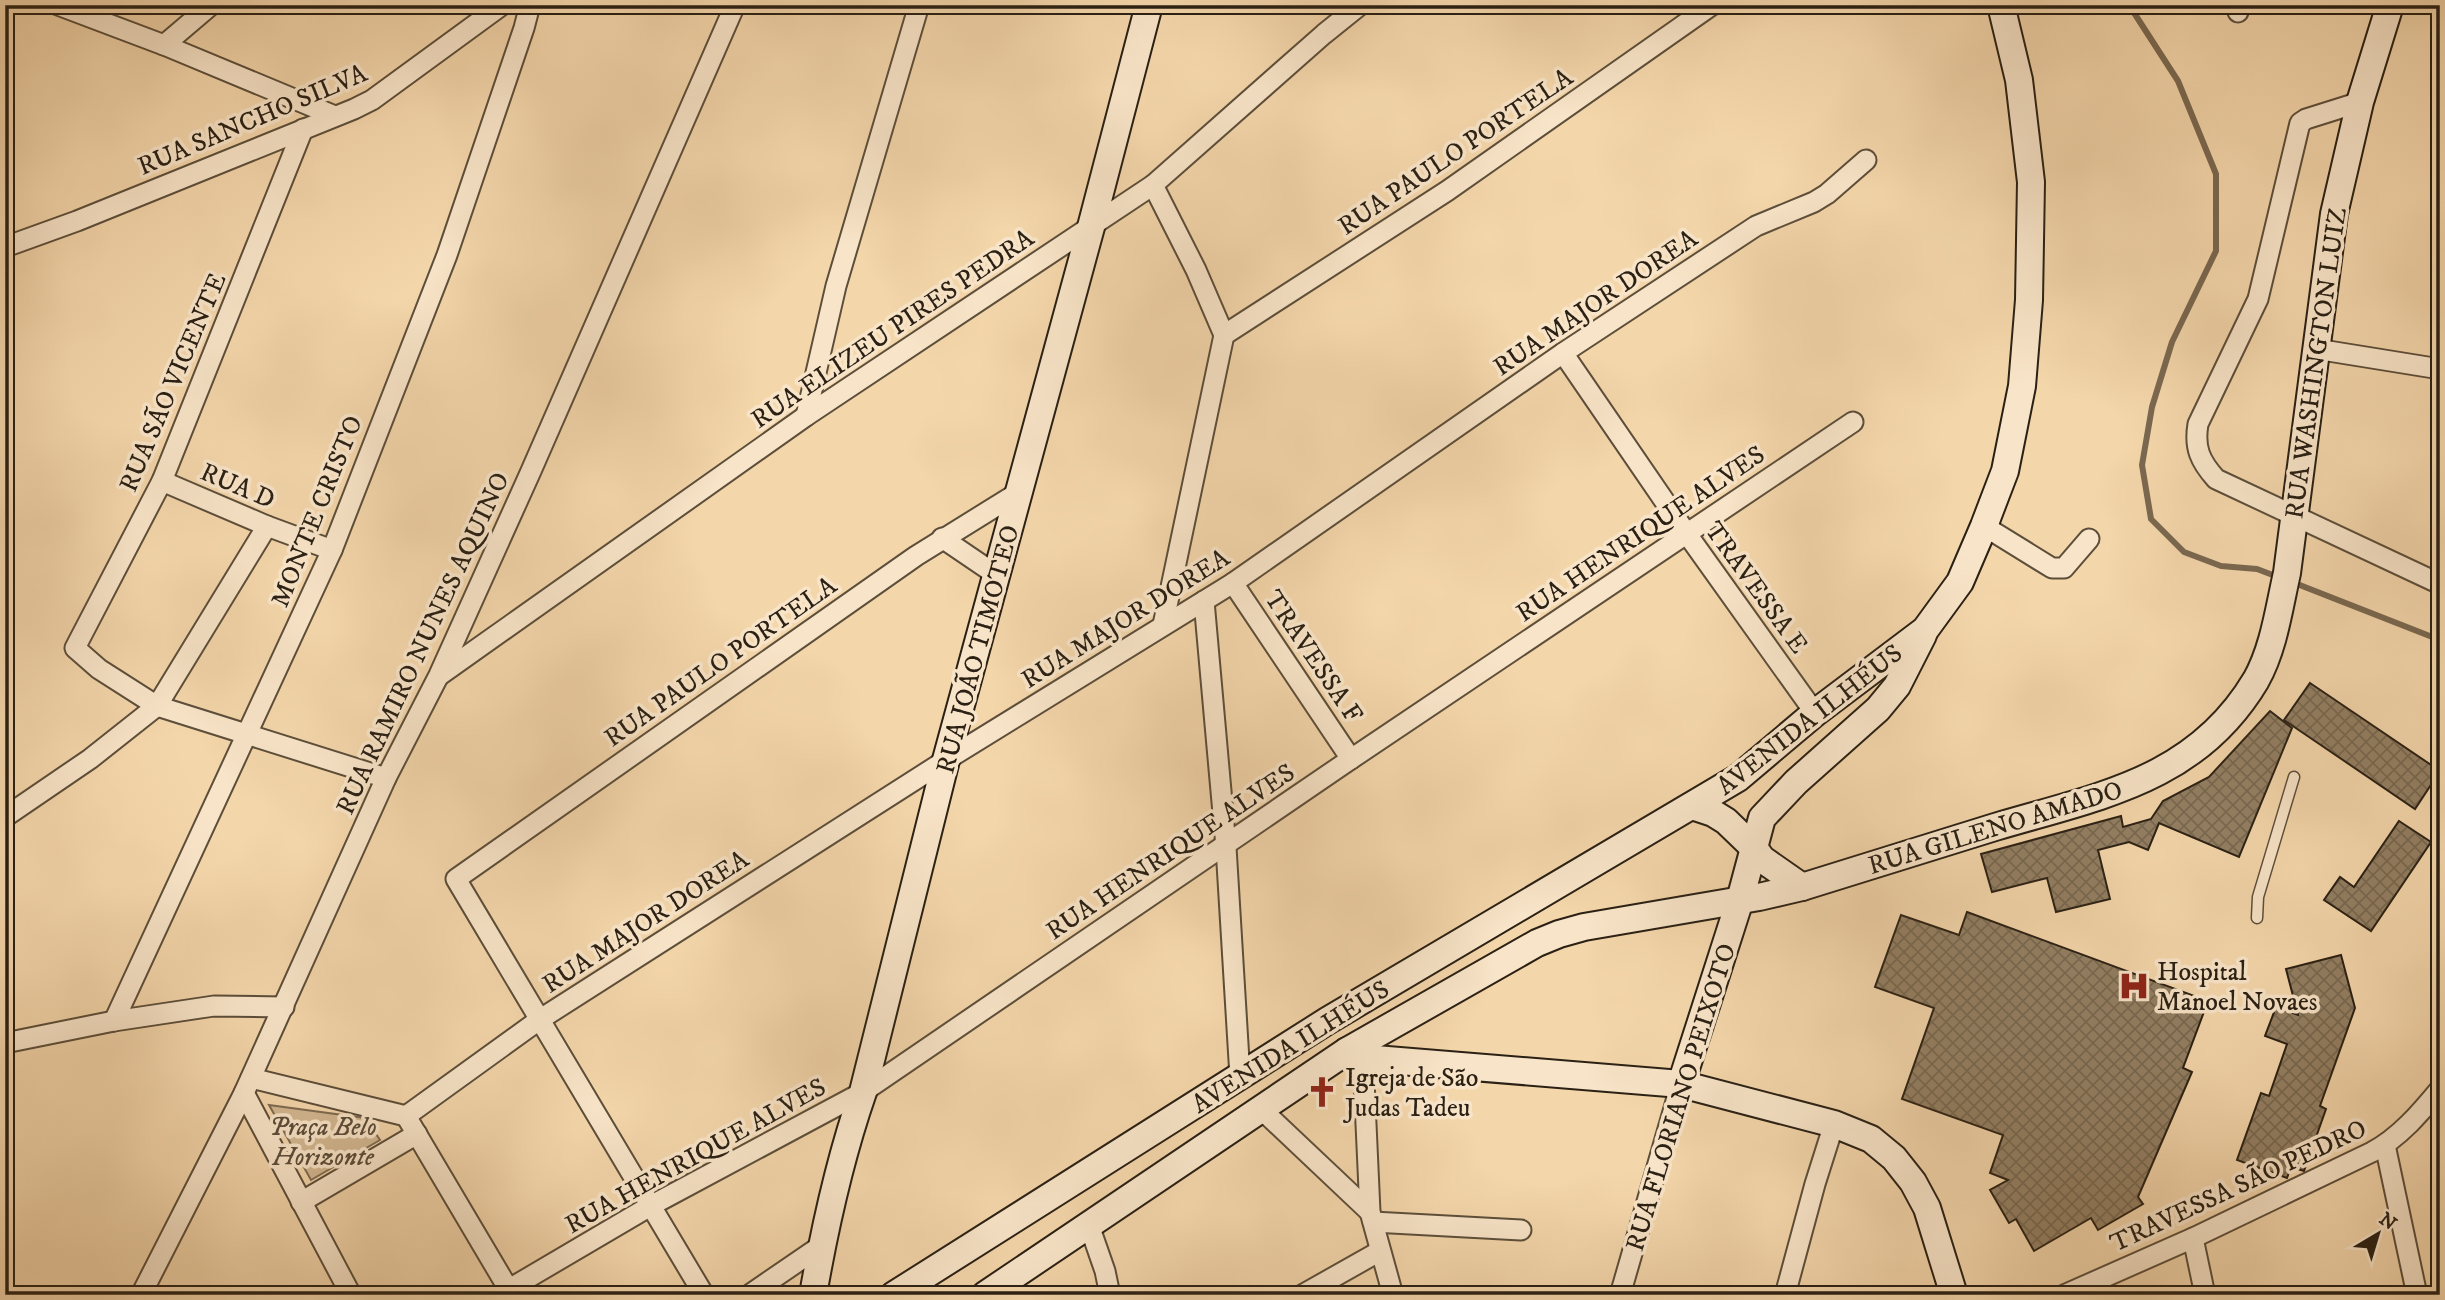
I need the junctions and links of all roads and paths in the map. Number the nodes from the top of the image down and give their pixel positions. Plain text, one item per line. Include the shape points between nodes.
1 (58, 5) edge
2 (211, 5) edge
3 (530, 5) edge
4 (735, 5) edge
5 (919, 5) edge
6 (1149, 5) edge
7 (1360, 5) edge
8 (1712, 5) edge
9 (2001, 5) edge
10 (2390, 5) edge
11 (500, 6) edge
12 (164, 45) junction
13 (2360, 102) junction
14 (335, 116) junction
15 (303, 129) junction
16 (1866, 160) dead end
17 (1153, 185) junction
18 (1091, 227) junction
19 (5, 247) edge
20 (1224, 335) junction
21 (2316, 349) junction
22 (1563, 353) junction
23 (2440, 369) edge
24 (806, 416) junction
25 (1853, 422) dead end
26 (162, 481) junction
27 (1019, 492) junction
28 (2295, 514) junction
29 (267, 526) junction
30 (1984, 526) junction
31 (1687, 534) junction
32 (942, 538) junction
33 (2088, 539) dead end
34 (332, 550) junction
35 (998, 576) junction
36 (1233, 583) junction
37 (2440, 584) edge
38 (1204, 601) junction
39 (1163, 625) junction
40 (1925, 630) junction
41 (439, 675) junction
42 (157, 706) junction
43 (1815, 713) junction
44 (2230, 714) joint
45 (247, 735) junction
46 (1351, 759) junction
47 (946, 760) junction
48 (2294, 777) dead end
49 (386, 778) junction
50 (1692, 806) junction
51 (5, 817) edge
52 (1226, 847) junction
53 (1754, 848) junction
54 (1802, 887) junction
55 (1740, 900) junction
56 (2257, 918) dead end
57 (284, 1007) junction
58 (539, 1020) junction
59 (114, 1021) junction
60 (5, 1042) edge
61 (1355, 1055) junction
62 (1240, 1077) junction
63 (1681, 1084) junction
64 (247, 1086) junction
65 (2440, 1088) edge
66 (863, 1092) junction
67 (1261, 1109) junction
68 (2432, 1110) edge
69 (407, 1116) junction
70 (1834, 1124) junction
71 (417, 1134) junction
72 (2385, 1145) junction
73 (301, 1202) junction
74 (652, 1206) junction
75 (1371, 1217) junction
76 (1089, 1225) junction
77 (1521, 1230) dead end
78 (2193, 1238) junction
79 (822, 1245) junction
80 (1380, 1251) junction
81 (507, 1293) edge
82 (141, 1295) edge
83 (351, 1295) edge
84 (704, 1295) edge
85 (749, 1295) edge
86 (813, 1295) edge
87 (894, 1295) edge
88 (985, 1295) edge
89 (1110, 1295) edge
90 (1302, 1295) edge
91 (1393, 1295) edge
92 (1620, 1295) edge
93 (1785, 1295) edge
94 (1954, 1295) edge
95 (2064, 1295) edge
96 (2205, 1295) edge
97 (2417, 1295) edge

1 - 12 street
2 - 12 street
3 - 34 street, MONTE CRISTO via 447,255
4 - 41 street, RUA RAMIRO NUNES AQUINO
5 - 24 street via 836,286
6 - 18 main road, RUA JOÃO TIMOTEO
7 - 17 street, RUA ELIZEU PIRES PEDRA
8 - 20 street, RUA PAULO PORTELA via 1447,191
9 - 30 main road, AVENIDA ILHÉUS via 2019,80 2031,182 2029,300 2022,386 2005,471
10 - 13 main road, RUA WASHINGTON LUIZ
11 - 14 street, RUA SANCHO SILVA via 372,100
12 - 14 street
13 - 21 main road, RUA WASHINGTON LUIZ via 2334,214
13 - 28 street via 2301,123 2258,299 2198,424 2198,456 2217,479
14 - 15 street, RUA SANCHO SILVA
15 - 19 street, RUA SANCHO SILVA
15 - 26 street, RUA SÃO VICENTE
16 - 22 street, RUA MAJOR DOREA via 1827,194 1756,226
17 - 18 street, RUA ELIZEU PIRES PEDRA
17 - 20 street
18 - 24 street, RUA ELIZEU PIRES PEDRA
18 - 27 main road, RUA JOÃO TIMOTEO
20 - 39 street
21 - 23 street
21 - 28 main road, RUA WASHINGTON LUIZ
22 - 31 street, TRAVESSA E
22 - 36 street, RUA MAJOR DOREA
24 - 41 street, RUA ELIZEU PIRES PEDRA
25 - 31 street, RUA HENRIQUE ALVES
26 - 29 street, RUA D
26 - 42 street, RUA SÃO VICENTE via 75,648
27 - 32 street, RUA PAULO PORTELA
27 - 35 main road, RUA JOÃO TIMOTEO
28 - 37 street
28 - 44 main road, RUA WASHINGTON LUIZ via 2287,573 2266,657
29 - 34 street, RUA D
29 - 42 street
30 - 33 street via 2059,569
30 - 40 main road, AVENIDA ILHÉUS via 1960,582
31 - 43 street, TRAVESSA E
31 - 46 street, RUA HENRIQUE ALVES
32 - 35 street
32 - 58 street, RUA PAULO PORTELA via 456,879
34 - 45 street, MONTE CRISTO
35 - 47 main road, RUA JOÃO TIMOTEO
36 - 38 street, RUA MAJOR DOREA
36 - 46 street, TRAVESSA F
38 - 39 street, RUA MAJOR DOREA
38 - 52 street
39 - 47 street, RUA MAJOR DOREA
40 - 43 main road, AVENIDA ILHÉUS
40 - 53 main road, AVENIDA ILHÉUS via 1897,685 1878,709 1762,818
41 - 49 street, RUA RAMIRO NUNES AQUINO
42 - 45 street
42 - 51 street
43 - 50 main road, AVENIDA ILHÉUS via 1738,778
44 - 54 main road, RUA GILENO AMADO via 2189,754 2135,785
45 - 49 street
45 - 59 street, MONTE CRISTO
46 - 52 street, RUA HENRIQUE ALVES
47 - 58 street, RUA MAJOR DOREA
47 - 66 main road, RUA JOÃO TIMOTEO
48 - 56 lane via 2258,897
49 - 57 street, RUA RAMIRO NUNES AQUINO
50 - 53 main road, AVENIDA ILHÉUS via 1727,821
50 - 62 main road, AVENIDA ILHÉUS via 1326,1021
52 - 62 street
52 - 66 street, RUA HENRIQUE ALVES
53 - 54 main road, AVENIDA ILHÉUS via 1773,869
53 - 55 main road, AVENIDA ILHÉUS
54 - 55 main road, RUA GILENO AMADO
55 - 61 main road, AVENIDA ILHÉUS via 1559,934
55 - 63 main road, RUA FLORIANO PEIXOTO
57 - 59 street via 214,1006
57 - 64 street, RUA RAMIRO NUNES AQUINO
58 - 69 street, RUA MAJOR DOREA
58 - 74 street
59 - 60 street
61 - 63 main road
61 - 67 main road, AVENIDA ILHÉUS
61 - 75 street
62 - 87 main road, AVENIDA ILHÉUS
63 - 70 main road
63 - 92 street, RUA FLORIANO PEIXOTO
64 - 69 street
64 - 73 street
64 - 82 street, RUA RAMIRO NUNES AQUINO
65 - 68 street, TRAVESSA SÃO PEDRO
66 - 74 street, RUA HENRIQUE ALVES
66 - 79 main road, RUA JOÃO TIMOTEO
67 - 75 street
67 - 76 main road, AVENIDA ILHÉUS
68 - 72 street, TRAVESSA SÃO PEDRO
69 - 71 street
70 - 93 street
70 - 94 main road via 1871,1139 1913,1182 1927,1208
71 - 73 street
71 - 81 street
72 - 78 street, TRAVESSA SÃO PEDRO
72 - 97 street
73 - 83 street
74 - 81 street, RUA HENRIQUE ALVES
74 - 84 street
75 - 77 street
75 - 80 street
76 - 88 main road, AVENIDA ILHÉUS
76 - 89 street
78 - 95 street, TRAVESSA SÃO PEDRO
78 - 96 street
79 - 85 street
79 - 86 main road, RUA JOÃO TIMOTEO
80 - 90 street
80 - 91 street

